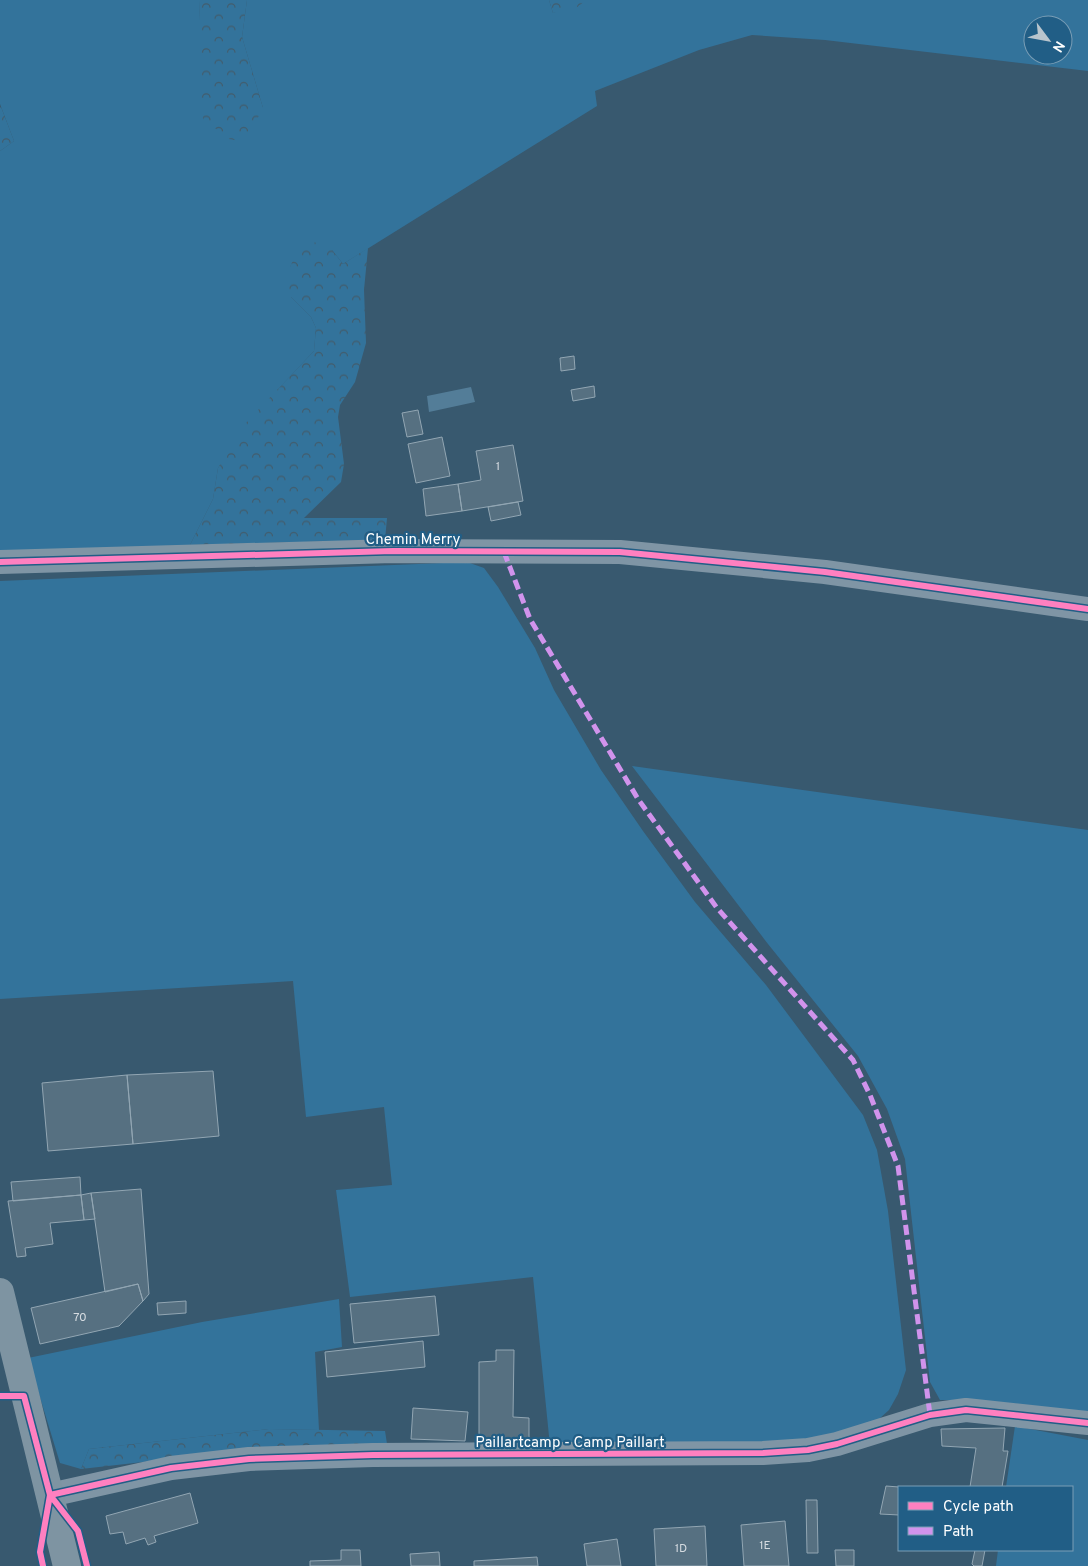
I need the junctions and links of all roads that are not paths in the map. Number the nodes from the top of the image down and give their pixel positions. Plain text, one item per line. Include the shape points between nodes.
1 (0, 562) edge
2 (1088, 609) edge
3 (0, 1292) edge
4 (1088, 1423) edge
5 (50, 1495) junction
6 (67, 1566) edge

1 - 2 street, Chemin Merry via 393,551 620,552 825,572
3 - 5 main road
4 - 5 street, Paillartcamp - Camp Paillart via 966,1410 930,1415 837,1444 763,1454 373,1454 250,1458 171,1468
5 - 6 main road

